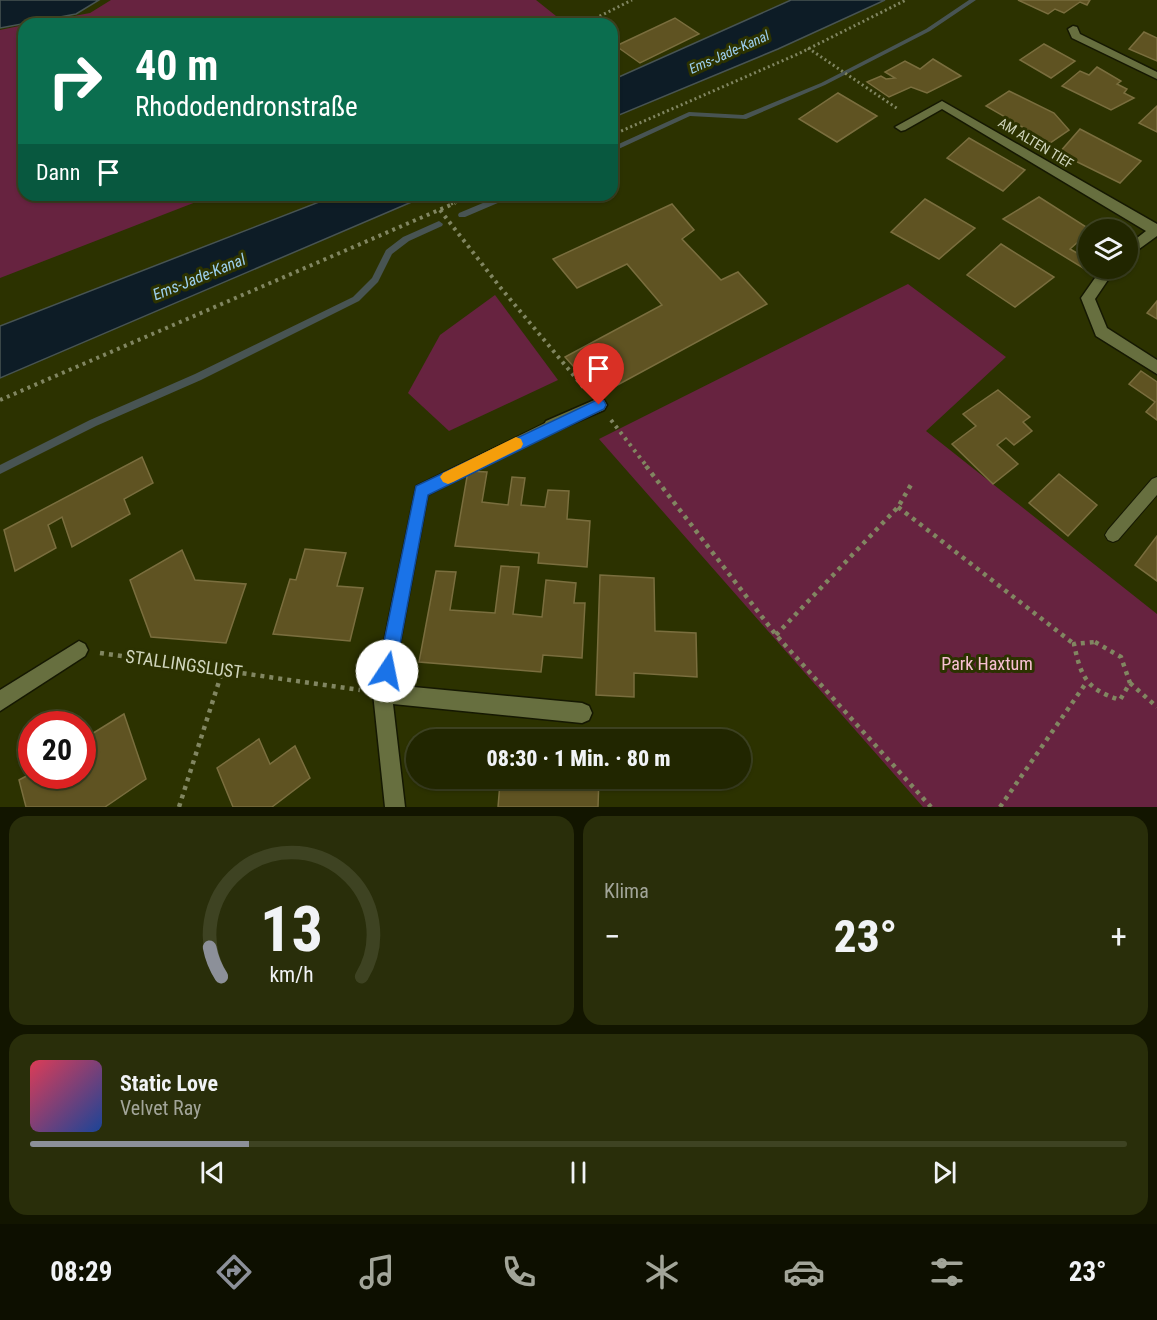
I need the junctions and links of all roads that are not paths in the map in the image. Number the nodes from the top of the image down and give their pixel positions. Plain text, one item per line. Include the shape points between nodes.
1 (1073, 29) dead end
2 (1157, 76) edge
3 (901, 127) dead end
4 (1156, 230) edge
5 (1138, 244) edge
6 (1102, 279) edge
7 (1157, 368) edge
8 (599, 405) road end
9 (551, 426) joint
10 (1157, 484) edge
11 (1113, 535) dead end
12 (79, 650) road end
13 (382, 693) junction
14 (0, 701) edge
15 (582, 713) dead end
16 (395, 807) edge

1 - 2 street via 1076,36
3 - 4 street, AM ALTEN TIEF via 942,104
4 - 5 street
6 - 7 street via 1088,298 1101,332
8 - 9 street
9 - 13 lane via 421,491
10 - 11 lane
12 - 14 street
13 - 15 street
13 - 16 street

